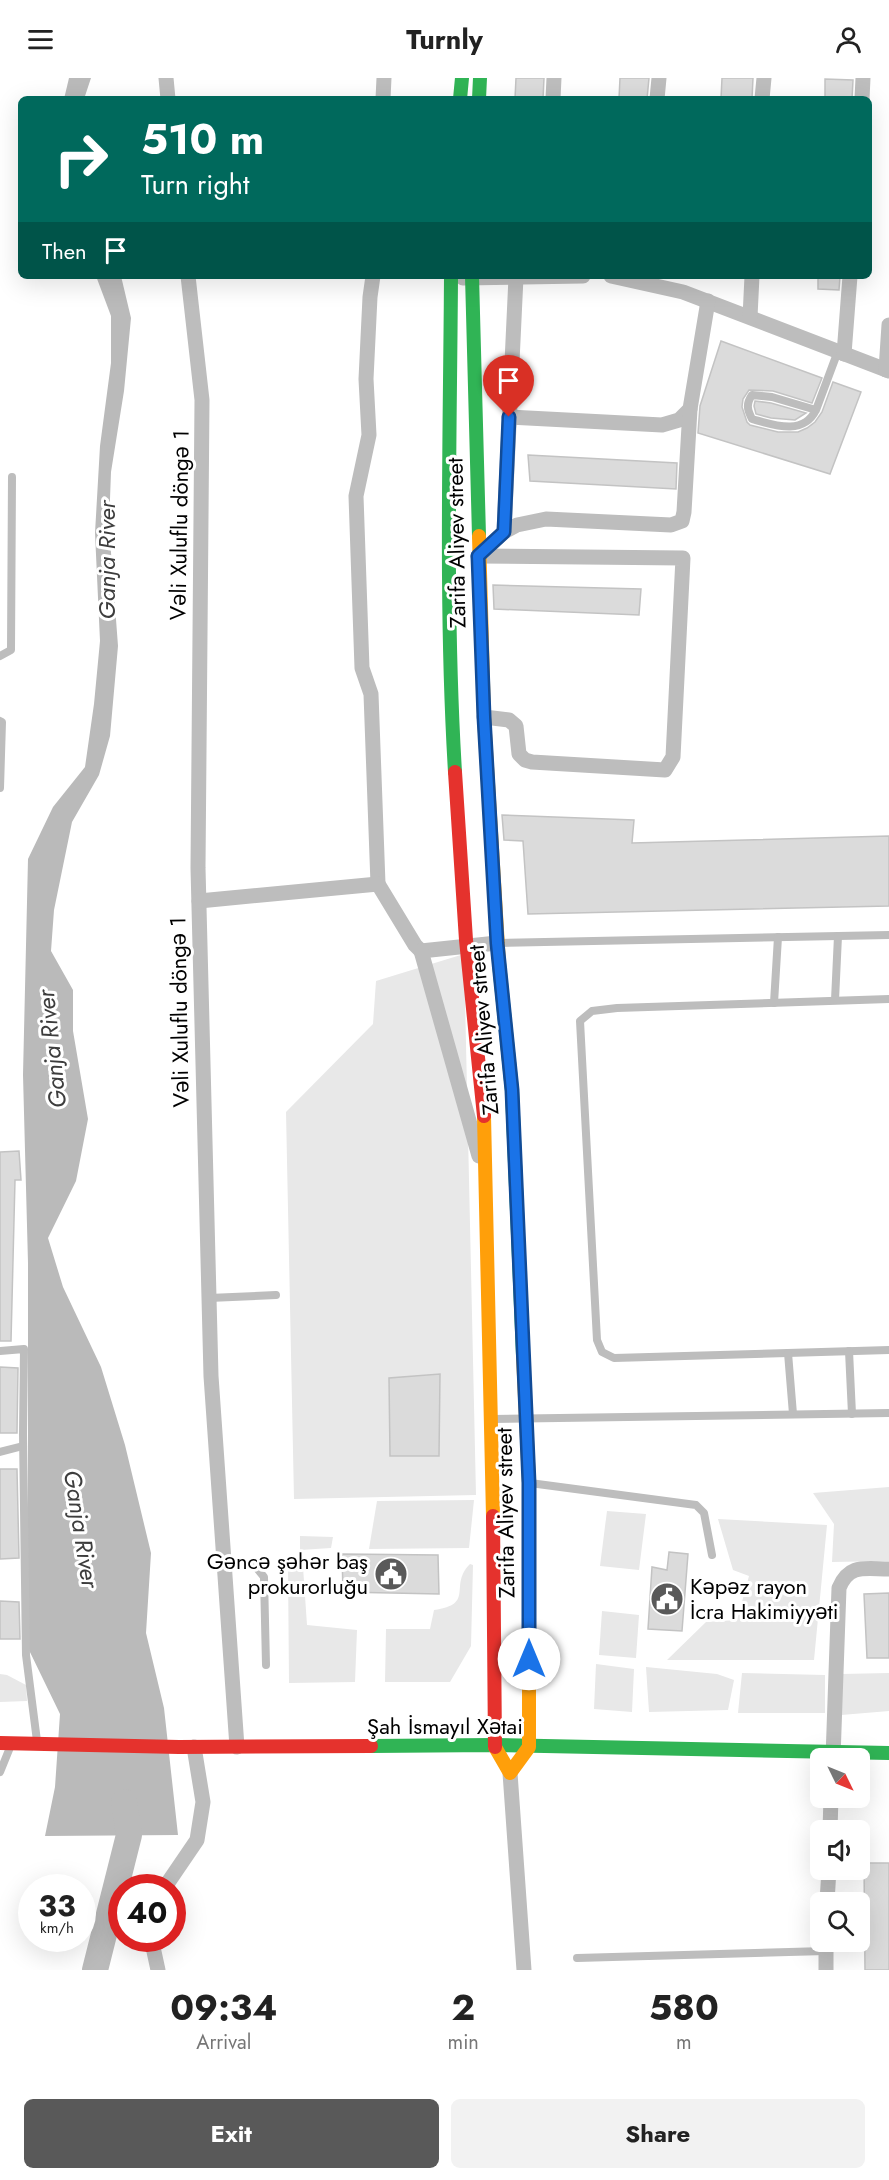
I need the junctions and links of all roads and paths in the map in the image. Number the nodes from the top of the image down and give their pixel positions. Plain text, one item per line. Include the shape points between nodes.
1 (166, 78) edge
2 (384, 78) edge
3 (462, 78) edge
4 (480, 78) edge
5 (554, 78) edge
6 (659, 78) edge
7 (764, 78) edge
8 (863, 78) edge
9 (168, 96) edge
10 (383, 96) edge
11 (460, 96) edge
12 (479, 96) edge
13 (553, 96) edge
14 (657, 96) edge
15 (762, 96) edge
16 (862, 96) edge
17 (188, 279) edge
18 (373, 279) edge
19 (451, 279) edge
20 (472, 279) edge
21 (516, 279) edge
22 (752, 279) edge
23 (850, 279) edge
24 (646, 280) edge
25 (708, 301) junction
26 (750, 317) junction
27 (889, 325) edge
28 (841, 352) junction
29 (887, 370) edge
30 (690, 409) junction
31 (816, 410) junction
32 (509, 417) junction
33 (12, 477) dead end
34 (504, 532) junction
35 (478, 556) junction
36 (0, 656) edge
37 (484, 717) junction
38 (0, 721) edge
39 (0, 788) edge
40 (378, 884) junction
41 (199, 901) junction
42 (889, 935) edge
43 (838, 936) junction
44 (778, 937) junction
45 (497, 943) junction
46 (467, 947) junction
47 (421, 951) junction
48 (889, 999) edge
49 (835, 1000) junction
50 (774, 1003) junction
51 (485, 1176) junction
52 (276, 1295) dead end
53 (208, 1298) junction
54 (889, 1350) edge
55 (0, 1351) edge
56 (849, 1351) junction
57 (788, 1353) junction
58 (889, 1413) edge
59 (793, 1414) junction
60 (852, 1414) junction
61 (526, 1418) junction
62 (492, 1419) junction
63 (23, 1446) junction
64 (0, 1452) edge
65 (529, 1483) junction
66 (712, 1555) dead end
67 (224, 1560) junction
68 (889, 1569) edge
69 (266, 1665) dead end
70 (6, 1743) edge
71 (40, 1743) junction
72 (494, 1745) junction
73 (194, 1747) junction
74 (237, 1747) junction
75 (529, 1747) junction
76 (833, 1748) edge
77 (889, 1753) edge
78 (810, 1754) edge
79 (870, 1754) edge
80 (0, 1772) edge
81 (510, 1773) junction
82 (174, 1874) edge
83 (810, 1947) edge
84 (154, 1952) edge
85 (826, 1952) edge
86 (577, 1958) dead end
87 (158, 1970) edge
88 (524, 1970) edge
89 (826, 1970) edge

1 - 9 street
2 - 10 street
3 - 11 street
4 - 12 street
5 - 13 street
6 - 14 street
7 - 15 street
8 - 16 street
17 - 41 street, Vəli Xuluflu döngə 1 via 202,400
18 - 40 street via 366,379 369,435 356,496 362,668 371,694
19 - 46 street, Zarifa Aliyev street via 452,720
20 - 35 street, Zarifa Aliyev street
21 - 32 street
22 - 26 street
23 - 28 street
24 - 25 street
25 - 26 street
25 - 30 street
26 - 28 street
27 - 29 street
28 - 29 street
28 - 31 lane
30 - 32 street via 680,420 662,425
30 - 34 street via 682,521 671,525 546,519
31 - 31 lane via 802,426 780,426 752,419 747,409 752,395
32 - 34 street
33 - 36 lane via 11,650
34 - 35 street
35 - 37 street, Zarifa Aliyev street
35 - 37 street via 682,558 673,757 665,770 525,760 519,754 516,726 509,720
37 - 45 street, Zarifa Aliyev street
38 - 39 lane
40 - 41 street
40 - 47 street
41 - 53 street, Vəli Xuluflu döngə 1
42 - 43 lane
43 - 44 lane
43 - 49 lane
44 - 45 lane
44 - 50 lane
45 - 46 street
45 - 61 street, Zarifa Aliyev street via 512,1090
46 - 47 street
46 - 51 street, Zarifa Aliyev street via 483,1097
47 - 51 street
48 - 49 lane
49 - 50 lane
50 - 57 lane via 616,1008 592,1011 580,1021 597,1340 602,1352 614,1358
51 - 62 street, Zarifa Aliyev street
52 - 53 lane
53 - 67 street, Vəli Xuluflu döngə 1
54 - 56 lane
55 - 63 lane via 24,1349
56 - 57 lane
56 - 60 lane
57 - 59 lane
58 - 60 lane
59 - 60 lane
59 - 61 lane
61 - 62 lane
61 - 65 street, Zarifa Aliyev street
62 - 72 street, Zarifa Aliyev street
63 - 64 lane
63 - 71 lane via 26,1655
65 - 66 lane via 696,1505 704,1513
65 - 75 street, Zarifa Aliyev street
67 - 69 lane via 256,1567 264,1577
67 - 74 street, Vəli Xuluflu döngə 1
68 - 76 street via 853,1569 843,1577 839,1588
70 - 71 street, Şah İsmayıl Xətai
70 - 80 lane
71 - 73 street, Şah İsmayıl Xətai
72 - 74 street, Şah İsmayıl Xətai
72 - 75 street, Şah İsmayıl Xətai
72 - 81 street, Zarifa Aliyev street
73 - 74 street, Şah İsmayıl Xətai
73 - 82 street via 203,1802 197,1840
75 - 78 street, Şah İsmayıl Xətai
75 - 81 street
77 - 79 street, Şah İsmayıl Xətai
81 - 88 street, Zarifa Aliyev street
83 - 86 lane
84 - 87 street
85 - 89 street

